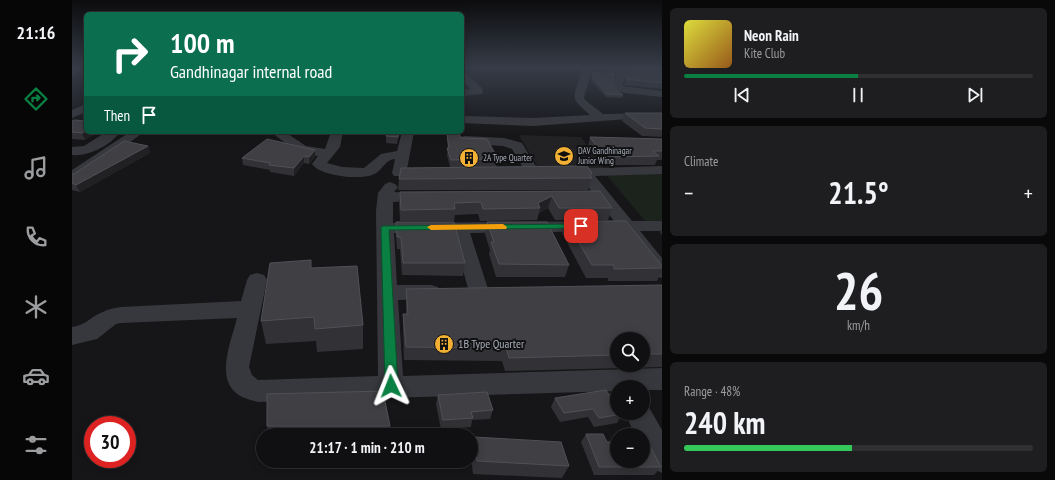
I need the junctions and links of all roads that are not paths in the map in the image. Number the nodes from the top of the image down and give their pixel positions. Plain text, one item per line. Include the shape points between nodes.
1 (478, 90) edge
2 (581, 90) edge
3 (629, 90) edge
4 (464, 93) edge
5 (662, 94) edge
6 (84, 109) edge
7 (72, 116) edge
8 (662, 116) edge
9 (601, 118) junction
10 (84, 120) edge
11 (465, 120) dead end
12 (111, 134) edge
13 (135, 134) edge
14 (280, 134) edge
15 (336, 134) edge
16 (408, 134) edge
17 (466, 140) edge
18 (72, 151) edge
19 (328, 154) junction
20 (401, 164) junction
21 (662, 170) edge
22 (533, 172) junction
23 (584, 172) junction
24 (438, 173) edge
25 (518, 173) edge
26 (72, 177) edge
27 (581, 196) edge
28 (603, 196) junction
29 (385, 197) junction
30 (441, 197) edge
31 (627, 226) junction
32 (662, 226) edge
33 (460, 227) junction
34 (385, 228) junction
35 (257, 280) dead end
36 (659, 283) edge
37 (388, 293) junction
38 (250, 309) junction
39 (72, 336) edge
40 (662, 379) edge
41 (650, 380) edge
42 (610, 383) edge
43 (391, 386) junction
44 (642, 420) edge
45 (662, 458) edge

1 - 4 street
2 - 9 street via 580,101
3 - 5 street
6 - 7 street
7 - 10 street
8 - 9 street
9 - 11 street via 533,122
12 - 18 street via 87,150
13 - 26 street
14 - 19 street via 302,149
15 - 19 street
16 - 20 street
17 - 22 street via 504,142 517,146
19 - 20 street via 319,164 328,169 359,173 372,170 384,158
20 - 24 street
20 - 29 street
21 - 23 street
22 - 23 street
22 - 25 street
23 - 28 street
27 - 28 street
28 - 31 street
29 - 30 street
29 - 34 street
31 - 32 street
31 - 33 street via 532,221
31 - 36 street
33 - 34 street
33 - 37 street via 487,291
34 - 37 street
35 - 38 street
37 - 43 street
38 - 39 street via 121,315 109,318 89,333
38 - 43 street via 237,366 238,378 246,386 258,391
40 - 41 street
42 - 43 street
44 - 45 street

